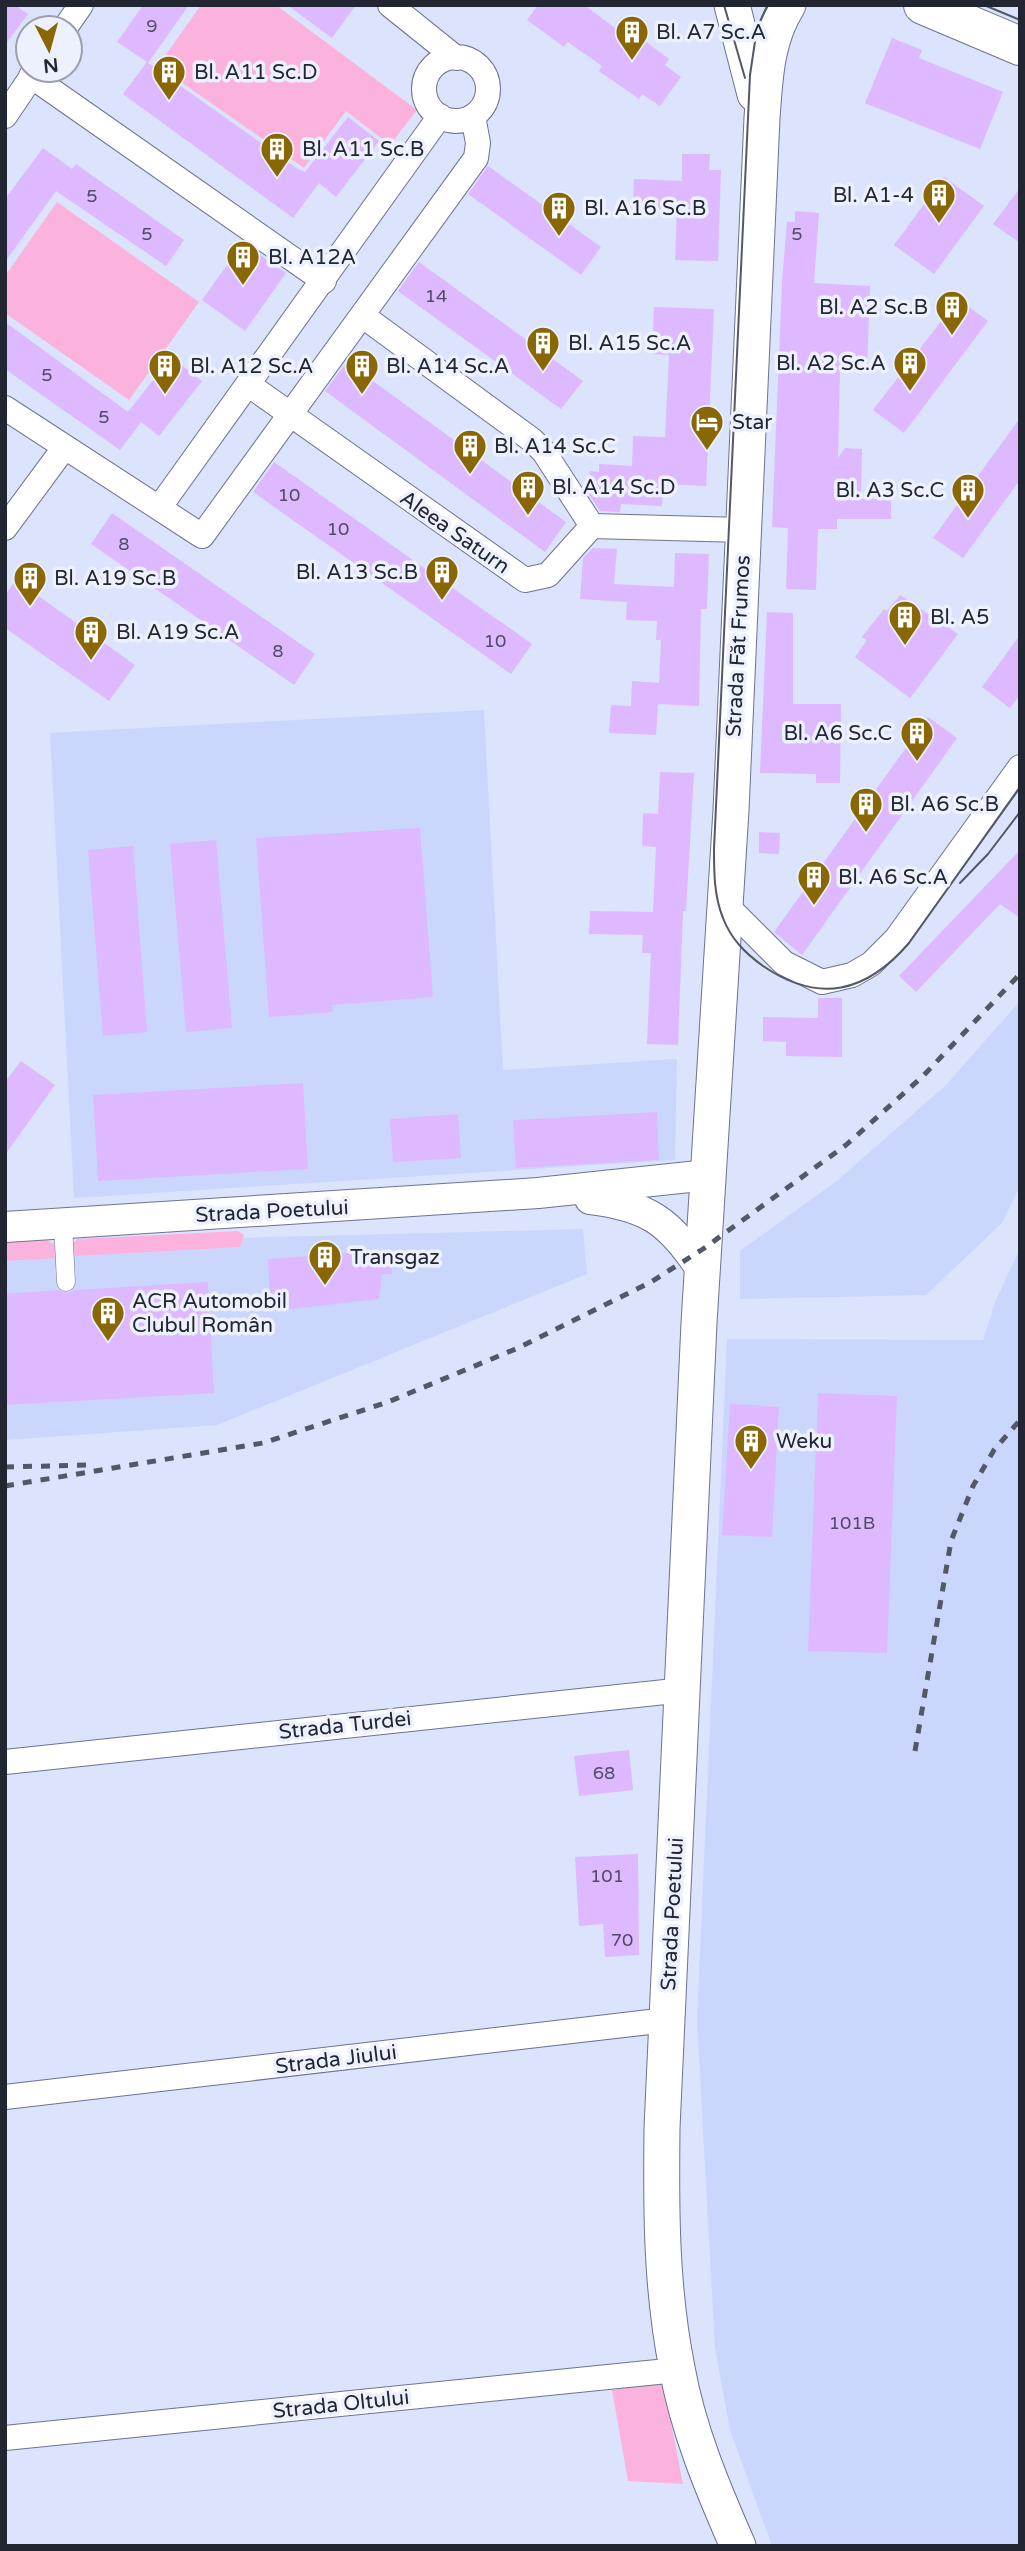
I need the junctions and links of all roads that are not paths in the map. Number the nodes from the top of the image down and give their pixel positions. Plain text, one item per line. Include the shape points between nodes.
1 (390, 5) edge
2 (732, 5) edge
3 (788, 5) edge
4 (923, 5) edge
5 (1020, 46) edge
6 (456, 58) junction
7 (27, 84) edge
8 (49, 84) edge
9 (5, 116) edge
10 (440, 116) junction
11 (473, 116) junction
12 (762, 118) junction
13 (324, 281) junction
14 (363, 316) junction
15 (249, 385) junction
16 (5, 408) edge
17 (291, 416) junction
18 (64, 448) junction
19 (159, 508) junction
20 (592, 526) junction
21 (5, 528) edge
22 (743, 530) junction
23 (1014, 776) edge
24 (725, 904) junction
25 (708, 1175) junction
26 (538, 1193) junction
27 (63, 1224) junction
28 (5, 1227) edge
29 (702, 1270) junction
30 (66, 1282) dead end
31 (684, 1690) junction
32 (5, 1762) edge
33 (667, 2020) junction
34 (5, 2097) edge
35 (677, 2370) junction
36 (5, 2438) edge
37 (738, 2546) edge

1 - 6 street
2 - 12 main road, Strada Făt Frumos
3 - 12 main road, Strada Făt Frumos via 770,46
4 - 5 main road
6 - 10 street via 437,64 426,81 427,101
6 - 11 street via 474,63 486,78 488,97
7 - 9 street
8 - 13 street
10 - 11 street via 458,121
10 - 13 street
11 - 14 street via 476,158
12 - 22 main road, Strada Făt Frumos
13 - 15 street
14 - 17 street
14 - 20 street via 532,440
15 - 17 street, Aleea Saturn
15 - 19 street
16 - 18 street
17 - 19 street via 202,536
17 - 20 street, Aleea Saturn via 525,580 548,575
18 - 19 street
18 - 21 street
20 - 22 street
22 - 24 main road, Strada Făt Frumos
23 - 24 street via 896,939 871,964 852,975 822,982 784,962
24 - 25 main road, Strada Făt Frumos
25 - 26 street, Strada Poetului
25 - 29 main road, Strada Poetului
26 - 27 street, Strada Poetului
26 - 29 street, Strada Poetului via 643,1210 672,1230
27 - 28 street, Strada Poetului
27 - 30 street
29 - 31 main road, Strada Poetului
31 - 32 street, Strada Turdei
31 - 33 main road, Strada Poetului
33 - 34 street, Strada Jiului
33 - 35 main road, Strada Poetului via 662,2255
35 - 36 street, Strada Oltului
35 - 37 main road, Strada Poetului via 695,2439

